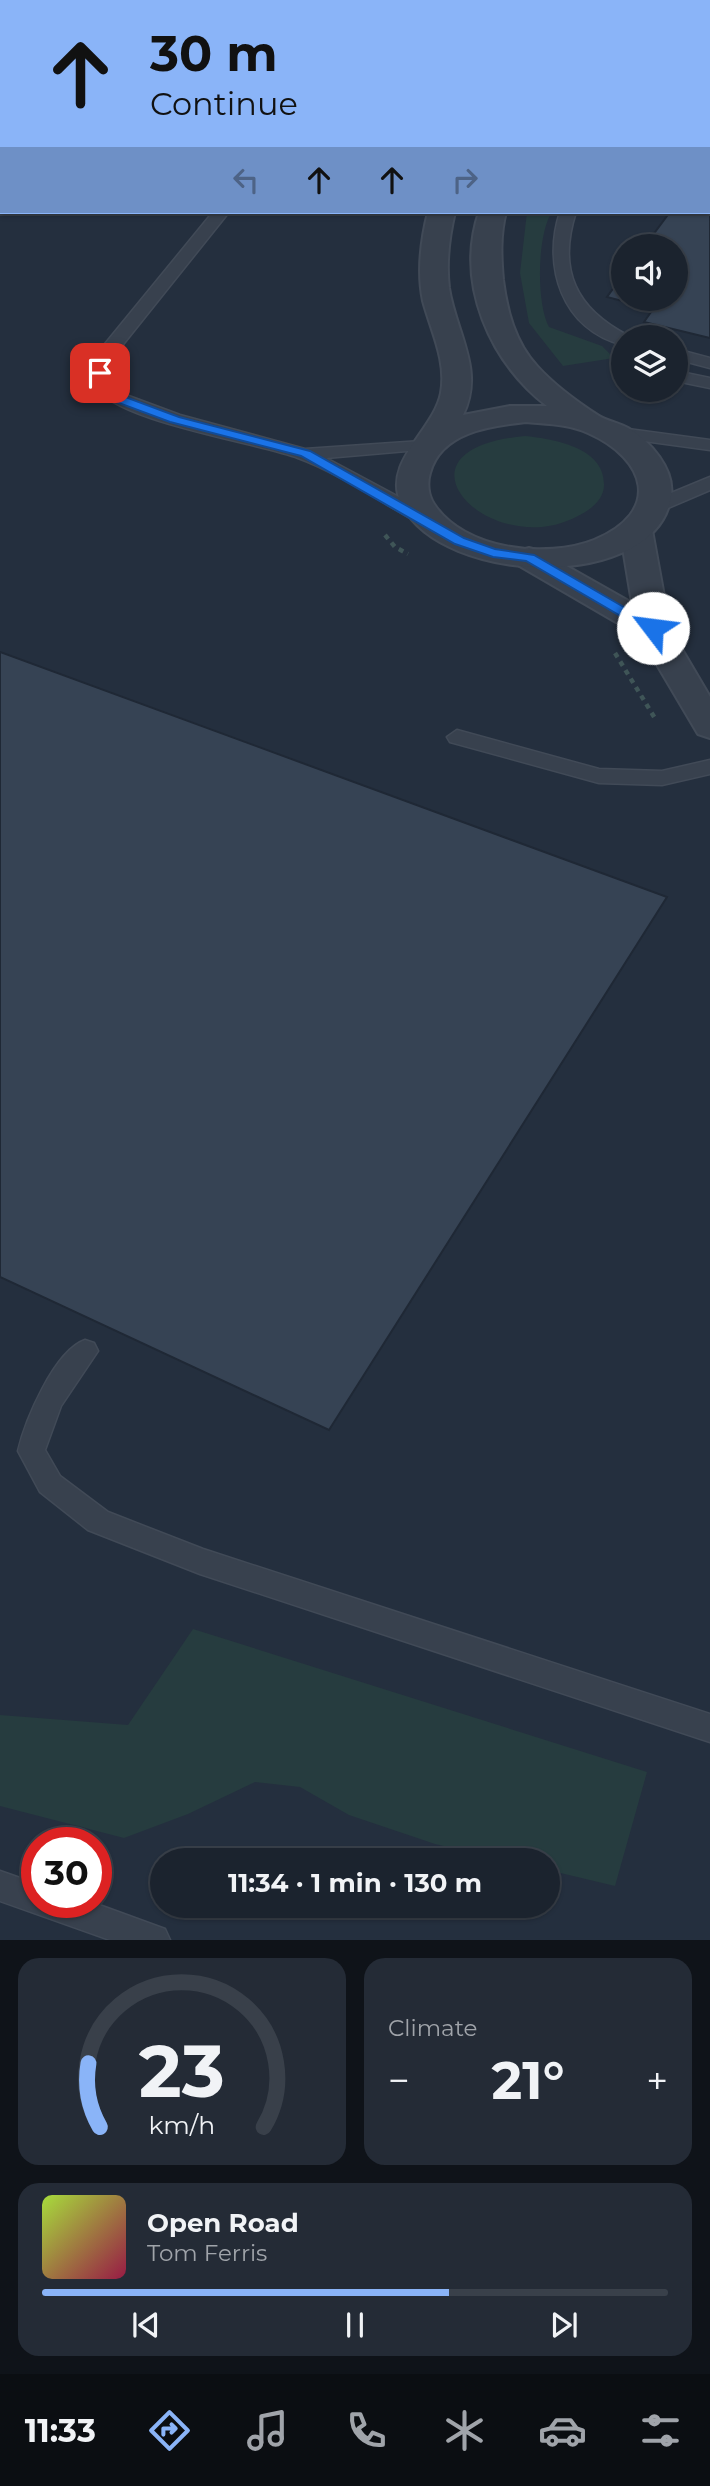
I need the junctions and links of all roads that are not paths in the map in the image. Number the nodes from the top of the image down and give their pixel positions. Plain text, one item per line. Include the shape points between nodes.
1 (219, 214) edge
2 (441, 214) edge
3 (493, 214) edge
4 (567, 214) edge
5 (611, 333) edge
6 (688, 358) edge
7 (710, 363) edge
8 (688, 378) edge
9 (710, 383) edge
10 (605, 428) junction
11 (431, 443) junction
12 (710, 445) edge
13 (305, 454) junction
14 (710, 483) edge
15 (645, 518) junction
16 (433, 524) junction
17 (530, 558) junction
18 (653, 628) junction
19 (710, 726) edge
20 (457, 737) dead end
21 (710, 767) edge
22 (85, 1351) dead end
23 (710, 1728) edge
24 (0, 1886) edge
25 (21, 1893) edge
26 (92, 1918) edge
27 (154, 1940) edge

1 - 13 lane via 109,350 101,364 102,383 120,399 174,419
2 - 11 street via 436,296 458,379 451,408
3 - 10 street via 487,247 489,288 505,345 533,381
4 - 5 lane via 560,230 559,255 572,301
6 - 7 lane
8 - 9 lane
10 - 11 street via 563,416 502,415 458,426
10 - 12 lane
10 - 15 street via 636,447 651,466 657,486
11 - 13 lane
11 - 16 street via 416,463 412,483 417,504
13 - 16 lane
14 - 15 lane
15 - 17 street via 616,543 590,552
15 - 18 street
16 - 17 street via 459,541
17 - 18 street
18 - 19 street
20 - 21 lane via 598,776 662,778
22 - 23 lane via 47,1401 31,1451 50,1484 98,1521 200,1561
24 - 25 lane
26 - 27 lane

